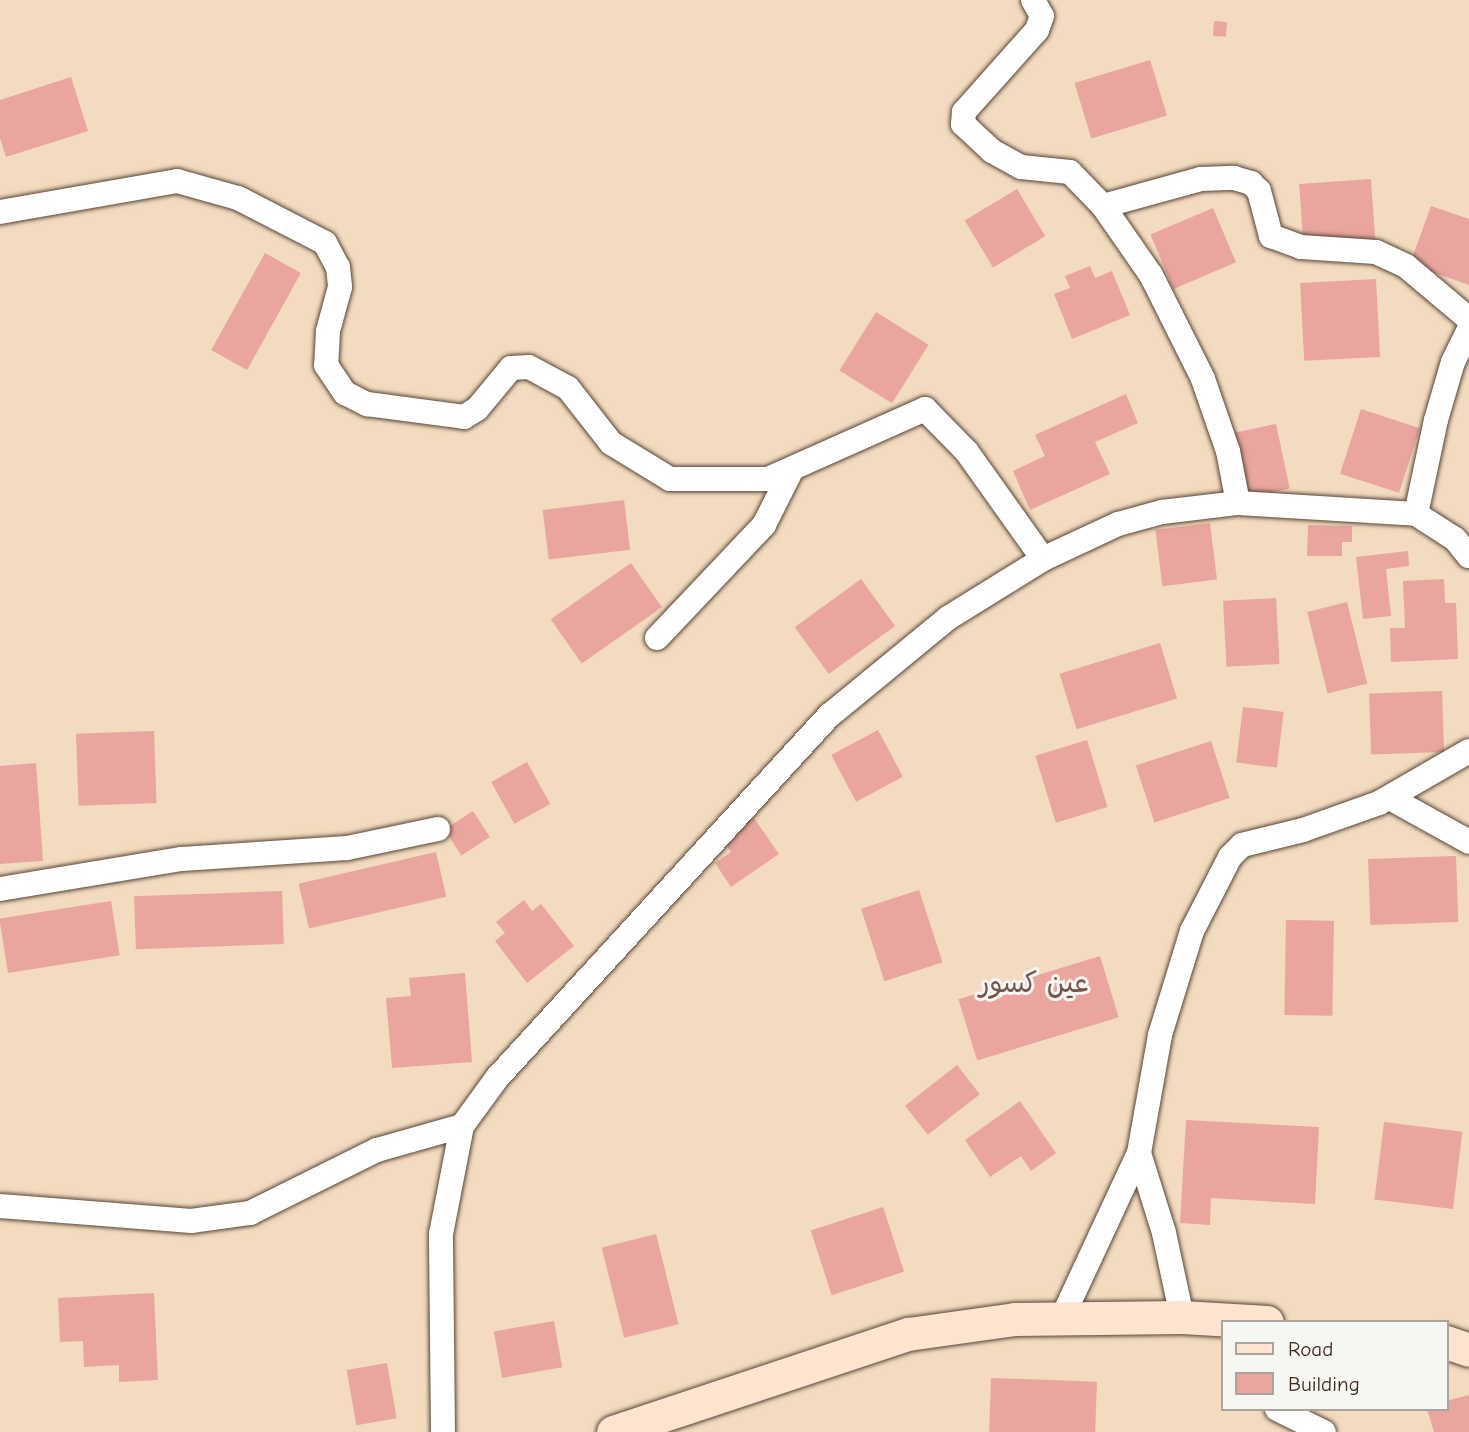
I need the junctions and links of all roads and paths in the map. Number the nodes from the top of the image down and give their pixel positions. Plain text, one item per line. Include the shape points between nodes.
1 (1033, 0) edge
2 (1103, 206) junction
3 (0, 212) edge
4 (1469, 319) edge
5 (1469, 329) edge
6 (792, 471) junction
7 (1238, 503) junction
8 (1416, 514) junction
9 (1469, 556) edge
10 (1043, 559) junction
11 (657, 638) dead end
12 (1469, 751) edge
13 (1390, 798) junction
14 (438, 829) dead end
15 (1469, 842) edge
16 (0, 889) edge
17 (462, 1126) junction
18 (1139, 1153) junction
19 (0, 1206) edge
20 (1182, 1317) junction
21 (1062, 1318) junction
22 (1227, 1320) edge
23 (1448, 1343) edge
24 (1469, 1350) edge
25 (1281, 1411) edge
26 (443, 1432) edge
27 (612, 1432) edge
28 (1324, 1432) edge

1 - 2 street via 1042,16 1037,30 964,112 963,124 992,151 1021,167 1070,172
2 - 4 street via 1200,179 1251,183 1259,191 1271,236 1301,247 1376,252 1406,266
2 - 7 street via 1151,275 1203,379 1228,451
3 - 6 street via 177,181 238,198 325,243 338,267 340,287 328,331 326,365 341,390 352,397 380,407 464,417 477,409 511,368 529,367 568,388 611,443 670,479 757,480
5 - 8 street via 1453,362 1436,420
6 - 10 street via 925,409 967,452
6 - 11 street via 764,525
7 - 8 street
7 - 10 street via 1162,512 1118,524
8 - 9 street via 1455,539
10 - 17 street via 948,618 830,715 497,1078
12 - 13 street
13 - 15 street
13 - 18 street via 1303,830 1242,845 1230,857 1188,944 1160,1034
14 - 16 street via 347,848 182,859
17 - 19 street via 377,1150 250,1213 177,1220
17 - 26 street via 440,1234
18 - 20 street via 1164,1233
18 - 21 street
20 - 21 main road
20 - 22 main road
21 - 27 main road via 908,1334
23 - 24 main road
25 - 28 street

